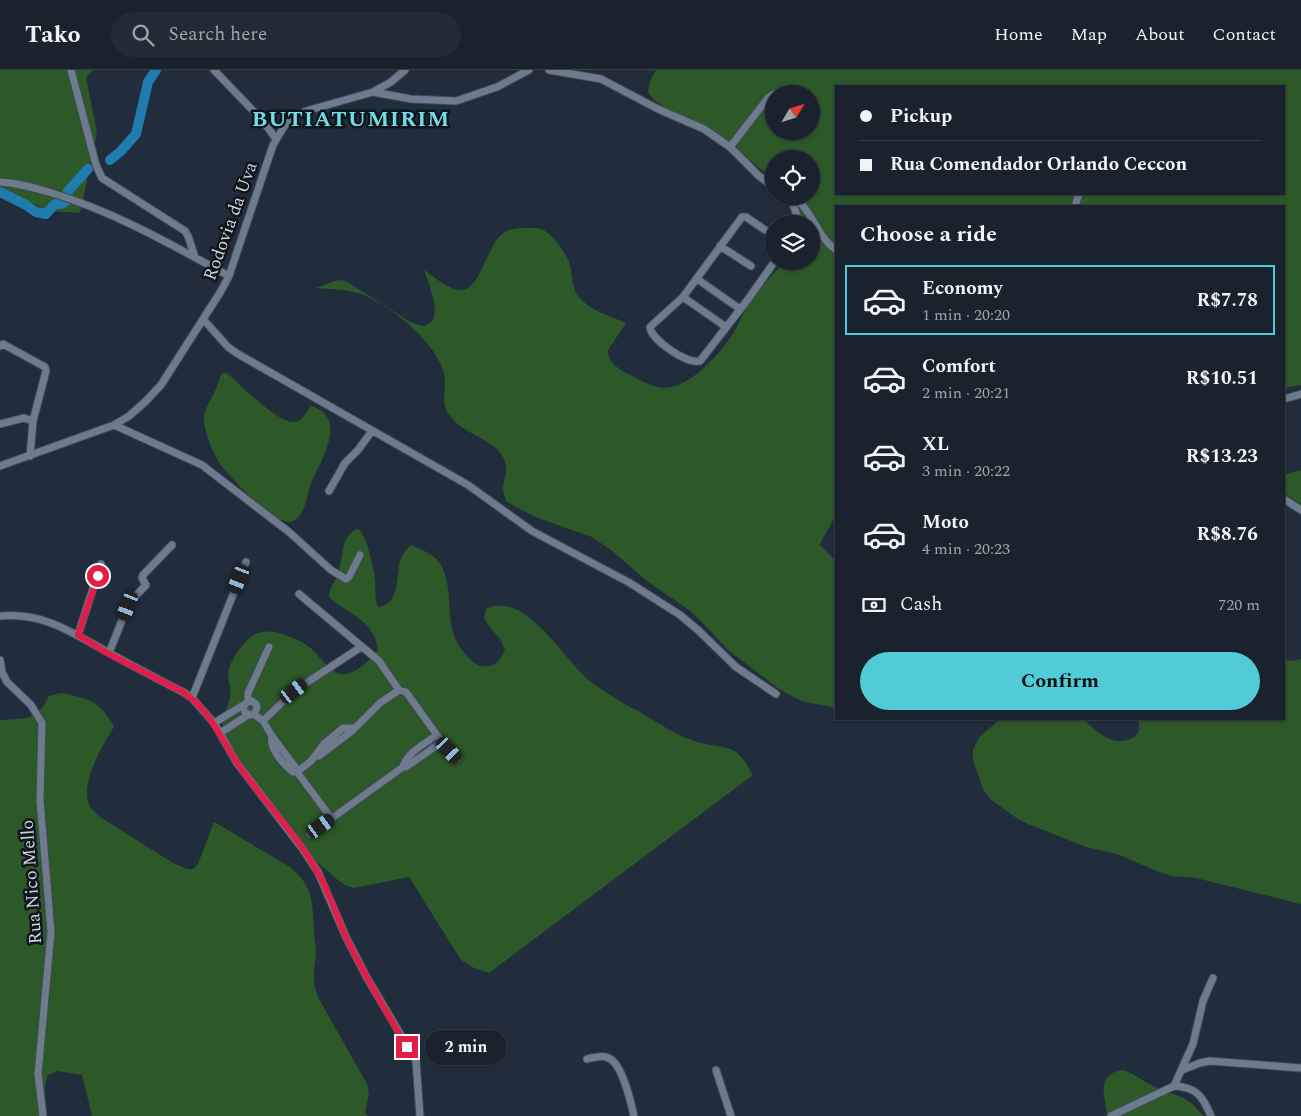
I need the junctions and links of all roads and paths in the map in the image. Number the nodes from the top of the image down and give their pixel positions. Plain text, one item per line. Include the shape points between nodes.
1 (71, 70) edge
2 (214, 70) edge
3 (405, 70) edge
4 (529, 70) edge
5 (549, 70) edge
6 (372, 92) junction
7 (765, 102) edge
8 (276, 139) junction
9 (730, 147) junction
10 (765, 180) edge
11 (0, 182) edge
12 (765, 230) edge
13 (820, 234) edge
14 (720, 246) junction
15 (835, 249) edge
16 (194, 257) junction
17 (751, 266) dead end
18 (768, 270) edge
19 (229, 276) junction
20 (697, 279) junction
21 (683, 297) junction
22 (740, 309) junction
23 (203, 319) junction
24 (726, 327) junction
25 (0, 346) edge
26 (1301, 394) edge
27 (1285, 399) edge
28 (33, 421) junction
29 (0, 424) edge
30 (114, 425) junction
31 (372, 431) junction
32 (30, 456) junction
33 (0, 466) edge
34 (329, 491) dead end
35 (1285, 499) edge
36 (1301, 510) edge
37 (172, 545) dead end
38 (360, 555) dead end
39 (246, 562) dead end
40 (101, 564) dead end
41 (299, 594) dead end
42 (0, 616) edge
43 (78, 635) junction
44 (269, 647) dead end
45 (361, 647) junction
46 (109, 654) junction
47 (0, 660) edge
48 (399, 690) junction
49 (776, 694) dead end
50 (192, 698) junction
51 (246, 703) junction
52 (251, 714) junction
53 (225, 715) junction
54 (263, 721) junction
55 (214, 723) junction
56 (233, 725) junction
57 (220, 733) junction
58 (437, 735) junction
59 (442, 742) junction
60 (457, 759) dead end
61 (404, 767) junction
62 (297, 772) junction
63 (332, 819) junction
64 (310, 834) dead end
65 (1213, 978) dead end
66 (587, 1059) dead end
67 (1301, 1068) edge
68 (716, 1070) dead end
69 (1182, 1070) junction
70 (1174, 1086) junction
71 (43, 1116) edge
72 (420, 1116) edge
73 (634, 1116) edge
74 (731, 1116) edge
75 (1111, 1116) edge
76 (1212, 1116) edge

1 - 16 street via 98,172 102,178 185,231
2 - 8 street
3 - 6 street, Rodovia da Uva
4 - 6 street via 497,87 456,101 411,99
5 - 9 street via 601,79 704,129
6 - 8 street, Rodovia da Uva via 296,116 284,125
7 - 9 street
8 - 19 street, Rodovia da Uva
9 - 10 street
11 - 16 street via 19,183 72,198 107,212
12 - 14 street via 746,217 742,218
13 - 15 street
14 - 17 street
14 - 20 street
16 - 19 street
18 - 22 street
19 - 23 street, Rodovia da Uva
20 - 21 street
20 - 22 street
21 - 24 street
21 - 24 street via 650,327 657,339 673,352 688,360 700,361
22 - 24 street
23 - 30 street, Rodovia da Uva via 153,394
23 - 31 street via 238,354
25 - 28 street via 3,344 45,368
26 - 27 street
28 - 29 street via 24,418
28 - 32 street
30 - 32 street, Rodovia da Uva
30 - 38 street via 202,465 289,532 343,579 349,577
31 - 34 street via 345,463
31 - 49 street via 468,485 532,531 607,570 680,615 736,667
32 - 33 street, Rodovia da Uva
35 - 36 street
37 - 46 street via 143,575 146,585 130,603
39 - 50 street
40 - 43 street
41 - 45 street
42 - 43 street via 28,617 55,623
43 - 46 street
44 - 51 street
45 - 48 street via 379,661
45 - 54 street via 294,691
46 - 50 street
47 - 71 street, Rua Nico Mello via 7,682 31,704 42,723 40,800 51,932 38,1074
48 - 58 street via 406,692
48 - 62 street
50 - 55 street
51 - 52 street via 244,710
51 - 52 street via 256,704 257,708
51 - 53 street
52 - 54 street
52 - 56 street
53 - 55 street
53 - 56 street
54 - 62 street via 280,758 293,772
55 - 57 street
56 - 57 street
57 - 72 street via 237,763 318,872 366,976 416,1061
58 - 59 street
58 - 61 street via 410,755
59 - 60 street
59 - 61 street
61 - 63 street
62 - 63 street
63 - 64 street
65 - 69 street
66 - 73 street via 606,1057 613,1060
67 - 69 street via 1210,1061
68 - 74 street
69 - 70 street
70 - 75 street
70 - 76 street via 1198,1093

